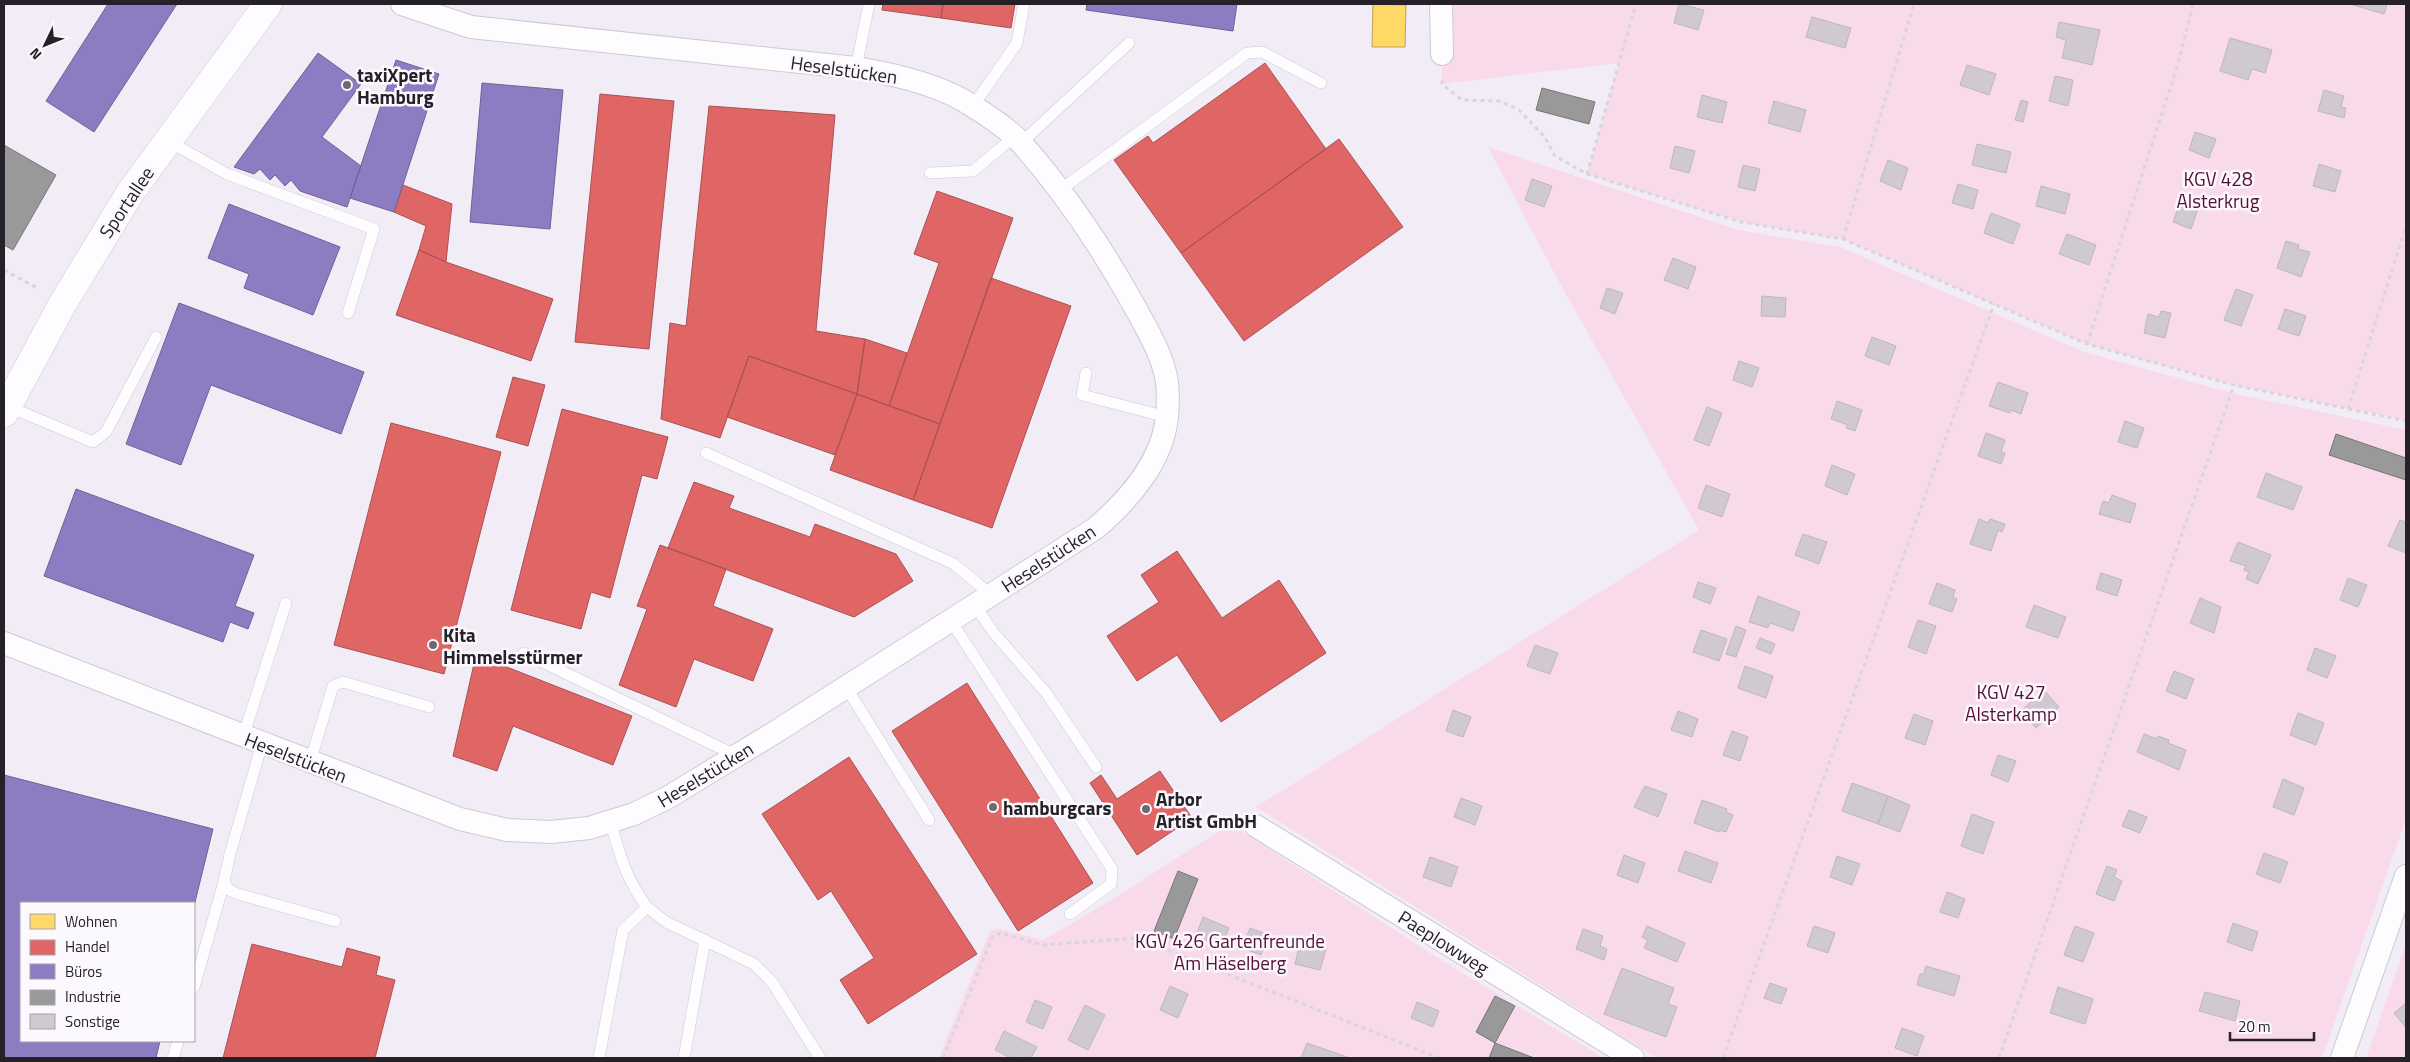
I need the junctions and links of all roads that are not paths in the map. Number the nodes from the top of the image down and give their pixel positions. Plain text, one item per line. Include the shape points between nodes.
1 (268, 4) edge
2 (402, 4) edge
3 (869, 4) edge
4 (1024, 4) edge
5 (1441, 4) edge
6 (1129, 43) dead end
7 (1442, 54) road end
8 (856, 68) junction
9 (1321, 84) dead end
10 (973, 106) junction
11 (1017, 140) junction
12 (168, 142) junction
13 (930, 173) dead end
14 (1059, 191) junction
15 (348, 312) dead end
16 (156, 337) dead end
17 (1086, 373) dead end
18 (6, 409) edge
19 (1167, 417) junction
20 (706, 453) dead end
21 (983, 600) junction
22 (286, 603) dead end
23 (951, 621) junction
24 (4, 643) edge
25 (524, 652) dead end
26 (846, 687) junction
27 (429, 707) dead end
28 (253, 740) junction
29 (737, 756) junction
30 (310, 762) junction
31 (1096, 767) dead end
32 (929, 820) dead end
33 (612, 822) junction
34 (1256, 826) dead end
35 (2406, 876) edge
36 (224, 882) junction
37 (647, 907) junction
38 (1070, 914) dead end
39 (335, 921) dead end
40 (705, 940) junction
41 (195, 984) edge
42 (178, 1042) edge
43 (173, 1058) edge
44 (599, 1058) edge
45 (684, 1058) edge
46 (820, 1058) edge
47 (1633, 1058) edge
48 (2342, 1058) edge

1 - 12 street, Sportallee
2 - 8 street, Heselstücken via 471,27
3 - 8 lane
4 - 10 lane via 1017,43
5 - 7 street
6 - 11 lane
8 - 10 street, Heselstücken via 889,73 928,85
9 - 14 lane via 1262,52 1247,53
10 - 11 street, Heselstücken
11 - 13 lane via 973,172
11 - 14 street, Heselstücken
12 - 15 lane via 227,174 374,229
12 - 18 street, Sportallee via 130,193
14 - 19 street, Heselstücken via 1118,275 1153,339 1167,381
16 - 18 lane via 106,432 93,442
17 - 19 lane via 1082,395
19 - 21 street, Heselstücken via 1158,450 1141,481 1120,507 1096,528
20 - 21 lane via 954,564
21 - 23 street, Heselstücken
21 - 31 lane via 993,632 1047,694
22 - 28 lane
23 - 26 street, Heselstücken
23 - 38 lane via 1112,869 1111,884
24 - 28 street, Heselstücken
25 - 29 lane
26 - 29 street, Heselstücken
26 - 32 lane
27 - 30 lane via 337,683 332,686
28 - 30 street, Heselstücken
28 - 36 lane
29 - 33 street, Heselstücken via 667,798
30 - 33 street, Heselstücken via 460,819 507,830 551,832
33 - 37 lane via 621,861 632,887
34 - 47 street, Paeplowweg
35 - 48 street
36 - 39 lane via 229,890 238,894
36 - 41 lane
37 - 40 lane via 666,922
37 - 44 lane via 624,930
40 - 45 lane
40 - 46 lane via 754,964 772,982
42 - 43 lane

